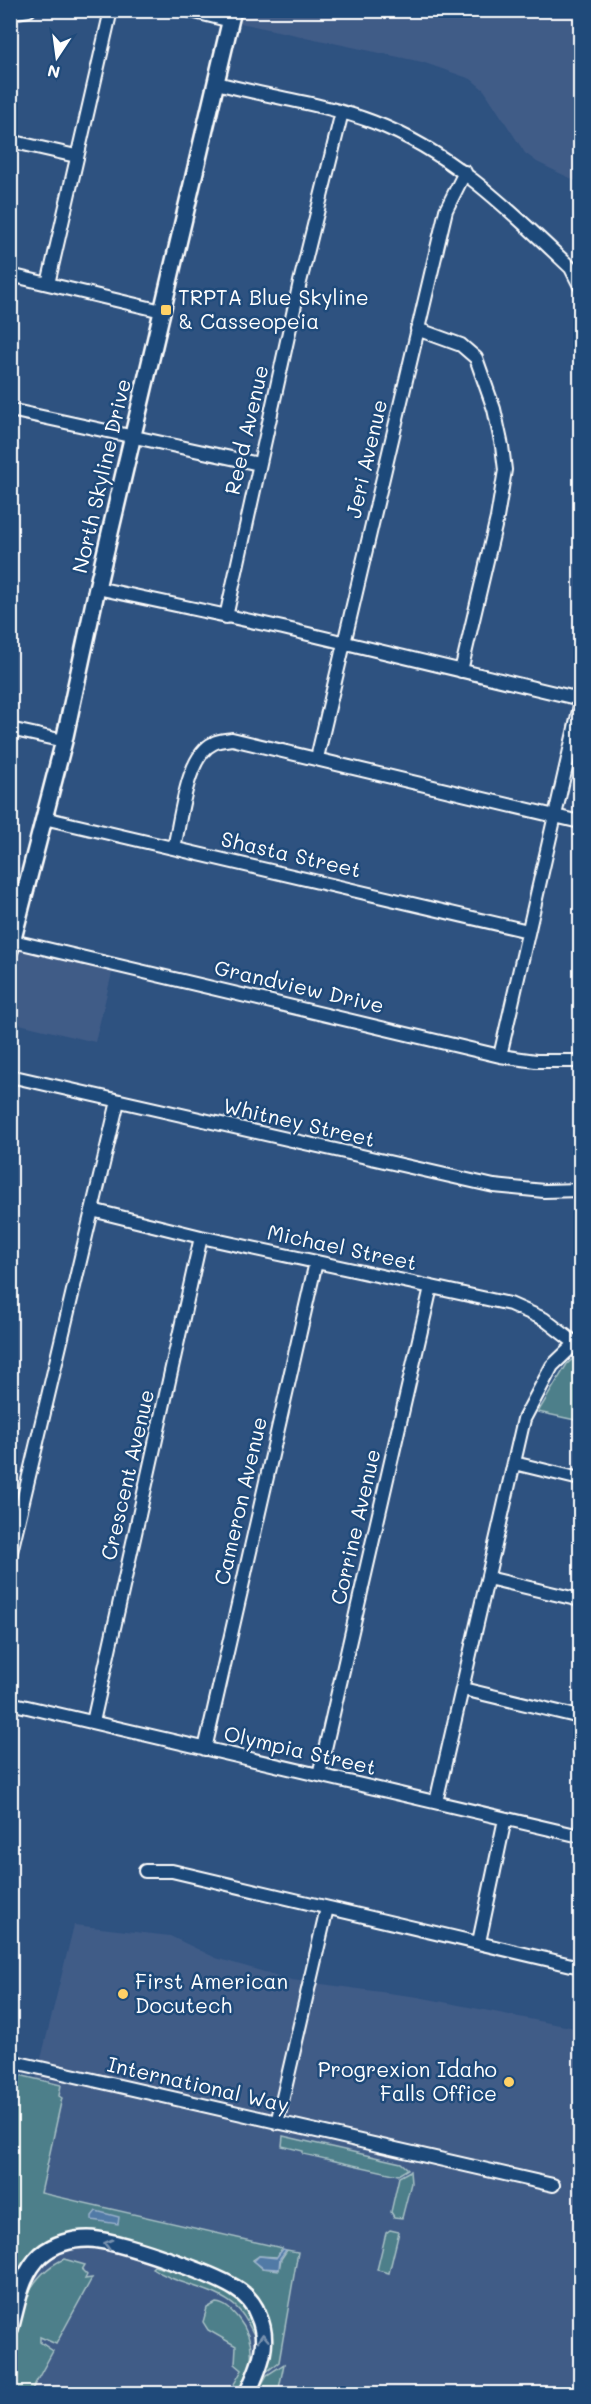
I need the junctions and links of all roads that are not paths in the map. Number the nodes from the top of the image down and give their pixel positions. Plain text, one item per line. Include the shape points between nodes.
1 (29, 10) edge
2 (111, 10) edge
3 (187, 10) edge
4 (10, 13) edge
5 (232, 16) edge
6 (217, 83) junction
7 (342, 112) junction
8 (10, 141) edge
9 (76, 156) junction
10 (465, 171) junction
11 (10, 275) edge
12 (48, 284) junction
13 (580, 285) edge
14 (162, 311) junction
15 (417, 329) junction
16 (10, 410) edge
17 (134, 437) junction
18 (259, 464) junction
19 (98, 588) junction
20 (225, 616) junction
21 (344, 643) junction
22 (461, 671) junction
23 (580, 699) edge
24 (580, 706) edge
25 (10, 729) edge
26 (64, 741) junction
27 (318, 758) junction
28 (556, 817) junction
29 (44, 818) junction
30 (580, 822) edge
31 (174, 847) junction
32 (528, 931) junction
33 (11, 944) edge
34 (500, 1056) junction
35 (580, 1061) edge
36 (10, 1076) edge
37 (118, 1101) junction
38 (580, 1190) edge
39 (92, 1210) junction
40 (201, 1237) junction
41 (316, 1262) junction
42 (431, 1287) junction
43 (578, 1341) edge
44 (514, 1463) junction
45 (580, 1479) edge
46 (10, 1556) edge
47 (488, 1578) junction
48 (580, 1600) edge
49 (462, 1689) junction
50 (10, 1703) edge
51 (580, 1717) edge
52 (93, 1722) junction
53 (205, 1749) junction
54 (319, 1775) junction
55 (436, 1802) junction
56 (505, 1819) junction
57 (580, 1836) edge
58 (145, 1871) dead end
59 (327, 1908) junction
60 (479, 1942) junction
61 (580, 1967) edge
62 (10, 2061) edge
63 (277, 2123) junction
64 (553, 2185) dead end
65 (10, 2329) edge
66 (247, 2394) edge

1 - 4 street
2 - 9 street
3 - 5 street
5 - 6 main road, North Skyline Drive
6 - 7 street
6 - 14 main road, North Skyline Drive
7 - 10 street via 401,134
7 - 18 street, Reed Avenue
8 - 9 street
9 - 12 street
10 - 13 street via 571,268
10 - 15 street, Jeri Avenue via 446,210
11 - 12 street
12 - 14 street
14 - 17 main road, North Skyline Drive
15 - 21 street, Jeri Avenue
15 - 22 street via 461,345 476,358 494,409 503,454 505,470 497,518
16 - 17 street
17 - 18 street
17 - 19 main road, North Skyline Drive
18 - 20 street, Reed Avenue
19 - 20 street
19 - 26 main road, North Skyline Drive
20 - 21 street
21 - 22 street
21 - 27 street, Jeri Avenue
22 - 23 street
24 - 28 street
25 - 26 street
26 - 29 main road, North Skyline Drive
27 - 28 street
27 - 31 street via 232,739 213,743 192,767
28 - 30 street
28 - 32 street
29 - 31 street, Shasta Street
29 - 33 main road, North Skyline Drive
31 - 32 street, Shasta Street
32 - 34 street
33 - 34 street, Grandview Drive
34 - 35 street, Grandview Drive
36 - 37 street, Whitney Street
37 - 38 street, Whitney Street via 494,1186
37 - 39 street
39 - 40 street, Michael Street
39 - 46 street
40 - 41 street, Michael Street
40 - 52 street, Crescent Avenue
41 - 42 street, Michael Street
41 - 53 street, Cameron Avenue
42 - 43 street, Michael Street via 525,1309
42 - 54 street, Corrine Avenue
43 - 44 street via 552,1366 533,1397
44 - 45 street
44 - 47 street
47 - 48 street
47 - 49 street
49 - 51 street
49 - 55 street
50 - 52 street, Olympia Street
52 - 53 street, Olympia Street
53 - 54 street, Olympia Street
54 - 55 street, Olympia Street
55 - 56 street, Olympia Street
56 - 57 street, Olympia Street
56 - 60 street
58 - 59 street via 172,1871
59 - 60 street
59 - 63 street
60 - 61 street
62 - 63 street, International Way
63 - 64 street, International Way
66 -> 65 main road via 264,2344 262,2325 246,2297 195,2269 119,2246 91,2239 75,2240 42,2254 27,2272

